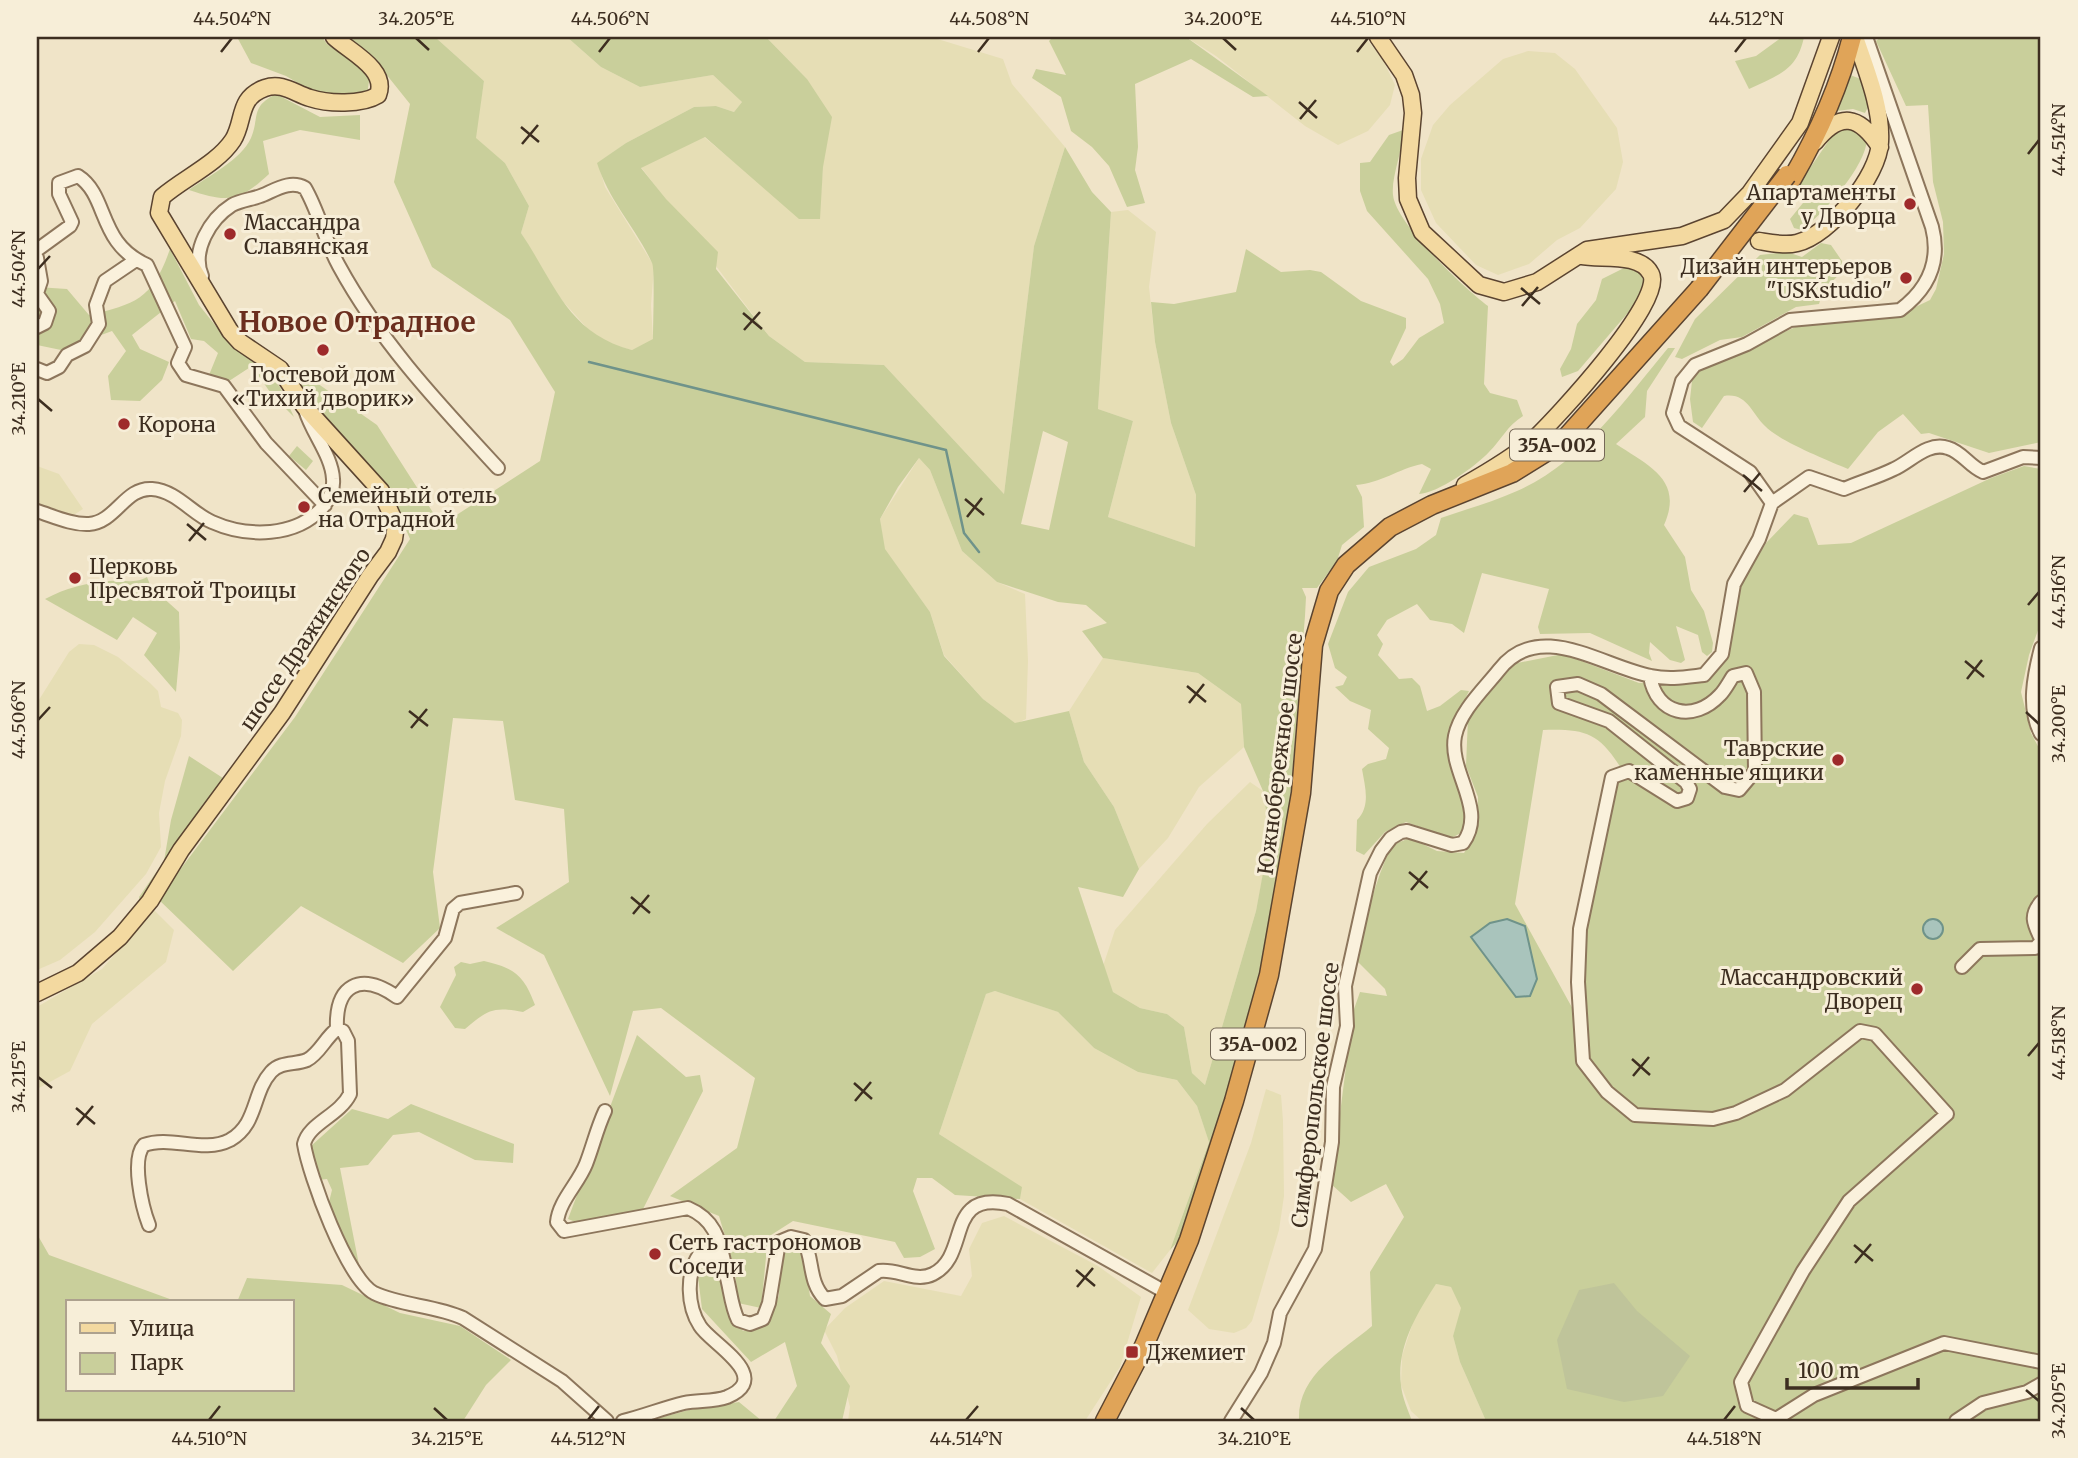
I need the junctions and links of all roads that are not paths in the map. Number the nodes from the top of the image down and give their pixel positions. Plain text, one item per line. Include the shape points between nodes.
1 (334, 37) edge
2 (1378, 37) edge
3 (1831, 37) edge
4 (1845, 37) edge
5 (1853, 37) edge
6 (1866, 37) edge
7 (1861, 58) junction
8 (1811, 146) junction
9 (1880, 147) junction
10 (1789, 177) junction
11 (1750, 192) junction
12 (1688, 234) junction
13 (1747, 237) junction
14 (37, 250) edge
15 (1575, 256) junction
16 (37, 258) edge
17 (136, 260) junction
18 (1701, 291) junction
19 (37, 293) edge
20 (220, 318) junction
21 (37, 327) edge
22 (37, 369) edge
23 (304, 406) junction
24 (2041, 458) edge
25 (498, 468) dead end
26 (1772, 503) junction
27 (325, 505) junction
28 (1432, 505) junction
29 (37, 511) edge
30 (2041, 648) edge
31 (1650, 676) junction
32 (2041, 734) edge
33 (516, 893) dead end
34 (2041, 902) edge
35 (2041, 941) edge
36 (1962, 967) dead end
37 (37, 993) edge
38 (337, 1029) junction
39 (605, 1111) dead end
40 (149, 1225) dead end
41 (725, 1267) junction
42 (1180, 1273) junction
43 (1166, 1296) junction
44 (1161, 1326) junction
45 (2041, 1362) edge
46 (2041, 1384) edge
47 (607, 1421) edge
48 (623, 1421) edge
49 (1105, 1421) edge
50 (1114, 1421) edge
51 (1231, 1421) edge
52 (1956, 1421) edge

1 - 20 main road, шоссе Дражинского via 374,71 380,79 378,95 328,101 282,86 261,89 247,102 228,145 162,197 159,213
2 - 15 main road via 1404,75 1411,95 1408,199 1422,232 1479,285 1497,292 1525,288
3 - 11 main road via 1801,123
4 - 10 highway, Южнобережное шоссе / 35А-002 via 1819,120
5 - 7 highway, Южнобережное шоссе / 35А-002
6 - 7 street
7 - 8 highway, Южнобережное шоссе / 35А-002
7 - 9 main road via 1878,116
7 - 26 street via 1936,240 1928,282 1900,310 1802,317 1695,365 1682,381 1673,413 1679,426 1750,472
8 - 9 main road via 1833,125 1847,120 1861,125
8 - 10 highway, Южнобережное шоссе / 35А-002
9 - 13 main road via 1862,188 1814,235 1797,243
10 - 18 highway, Южнобережное шоссе / 35А-002
11 - 12 main road via 1724,220
11 - 13 main road via 1738,219
12 - 13 main road
12 - 15 main road via 1587,250
14 - 17 street via 72,222 59,194 61,180 78,176 85,181 110,235
15 - 28 main road via 1631,260 1646,268 1654,285 1645,306 1573,399 1538,435 1493,470
16 - 19 street via 41,281
17 - 22 street via 105,282 96,305 99,324 85,346 47,373
17 - 27 street via 147,265 185,347 178,363 186,375 224,386 266,443
18 - 28 highway, Южнобережное шоссе / 35А-002 via 1562,442 1512,472
18 - 42 highway, Южнобережное шоссе / 35А-002 via 1565,447 1516,480 1391,536 1363,560 1328,610 1306,816 1286,937 1241,1104
19 - 21 street via 49,311 46,323
20 - 23 main road, шоссе Дражинского via 240,342 280,369
20 - 25 street via 199,270 198,258 212,224 233,204 290,184 305,188 337,264 378,329 402,363
23 - 27 street via 333,475 334,485
23 - 37 main road, шоссе Дражинского via 381,492 397,525 388,552 150,901 120,937 78,973
24 - 26 street via 2023,457 1983,472 1946,447 1934,446 1895,469 1844,489 1810,477
26 - 31 street, Симферопольское шоссе via 1759,540 1734,584 1722,654 1704,675
27 - 29 street via 294,530 267,532 212,522 171,494 149,488 129,497 103,521 89,524
28 - 42 highway, Южнобережное шоссе / 35А-002 via 1370,541 1337,578 1322,607 1313,645 1301,793 1276,948
30 - 32 street via 2033,705
31 - 45 street via 1654,696 1668,709 1694,711 1719,696 1733,676 1746,673 1755,692 1755,771 1740,790 1725,787 1601,694 1578,684 1558,687 1559,703 1609,721 1690,789 1687,798 1677,801 1629,772 1612,777 1580,929 1583,1061 1606,1092 1635,1115 1713,1119 1785,1090 1860,1031 1875,1034 1947,1114 1849,1201 1803,1271 1741,1382 1746,1406 1776,1419 1814,1395 1944,1343
31 - 51 street, Симферопольское шоссе via 1551,646 1511,656 1463,716 1455,734 1454,749 1470,806 1469,835 1463,843 1452,845 1407,831 1391,838 1381,851 1370,873 1345,986 1347,1026 1334,1087 1332,1142 1315,1250 1280,1313 1261,1373
33 - 38 street via 460,903 453,909 445,938 397,997 374,983 354,986 337,1013
34 - 35 street via 2033,911
35 - 36 street via 2035,948 1980,949
38 - 40 street via 309,1059 274,1069 251,1119 228,1141 197,1145 155,1141 140,1148 142,1207
38 - 47 street via 348,1041 350,1094 334,1114 309,1131 304,1144 355,1278 373,1293 463,1318 562,1381
39 - 41 street via 575,1188 558,1210 557,1222 564,1231 688,1208 715,1227
41 - 43 street via 731,1306 738,1320 750,1324 763,1319 769,1303 779,1242 791,1237 804,1240 814,1287 825,1299 842,1296 879,1271 917,1277 933,1274 944,1264 970,1209 988,1200 1008,1204
41 - 48 street via 718,1257 699,1255 691,1266 690,1288 701,1328 740,1363 744,1376 740,1387 728,1396
42 - 43 highway, Южнобережное шоссе / 35А-002
42 - 44 highway, Южнобережное шоссе / 35А-002
43 - 44 highway
43 - 49 highway, Южнобережное шоссе / 35А-002
44 - 50 highway, Южнобережное шоссе / 35А-002
46 - 52 street via 1983,1403

